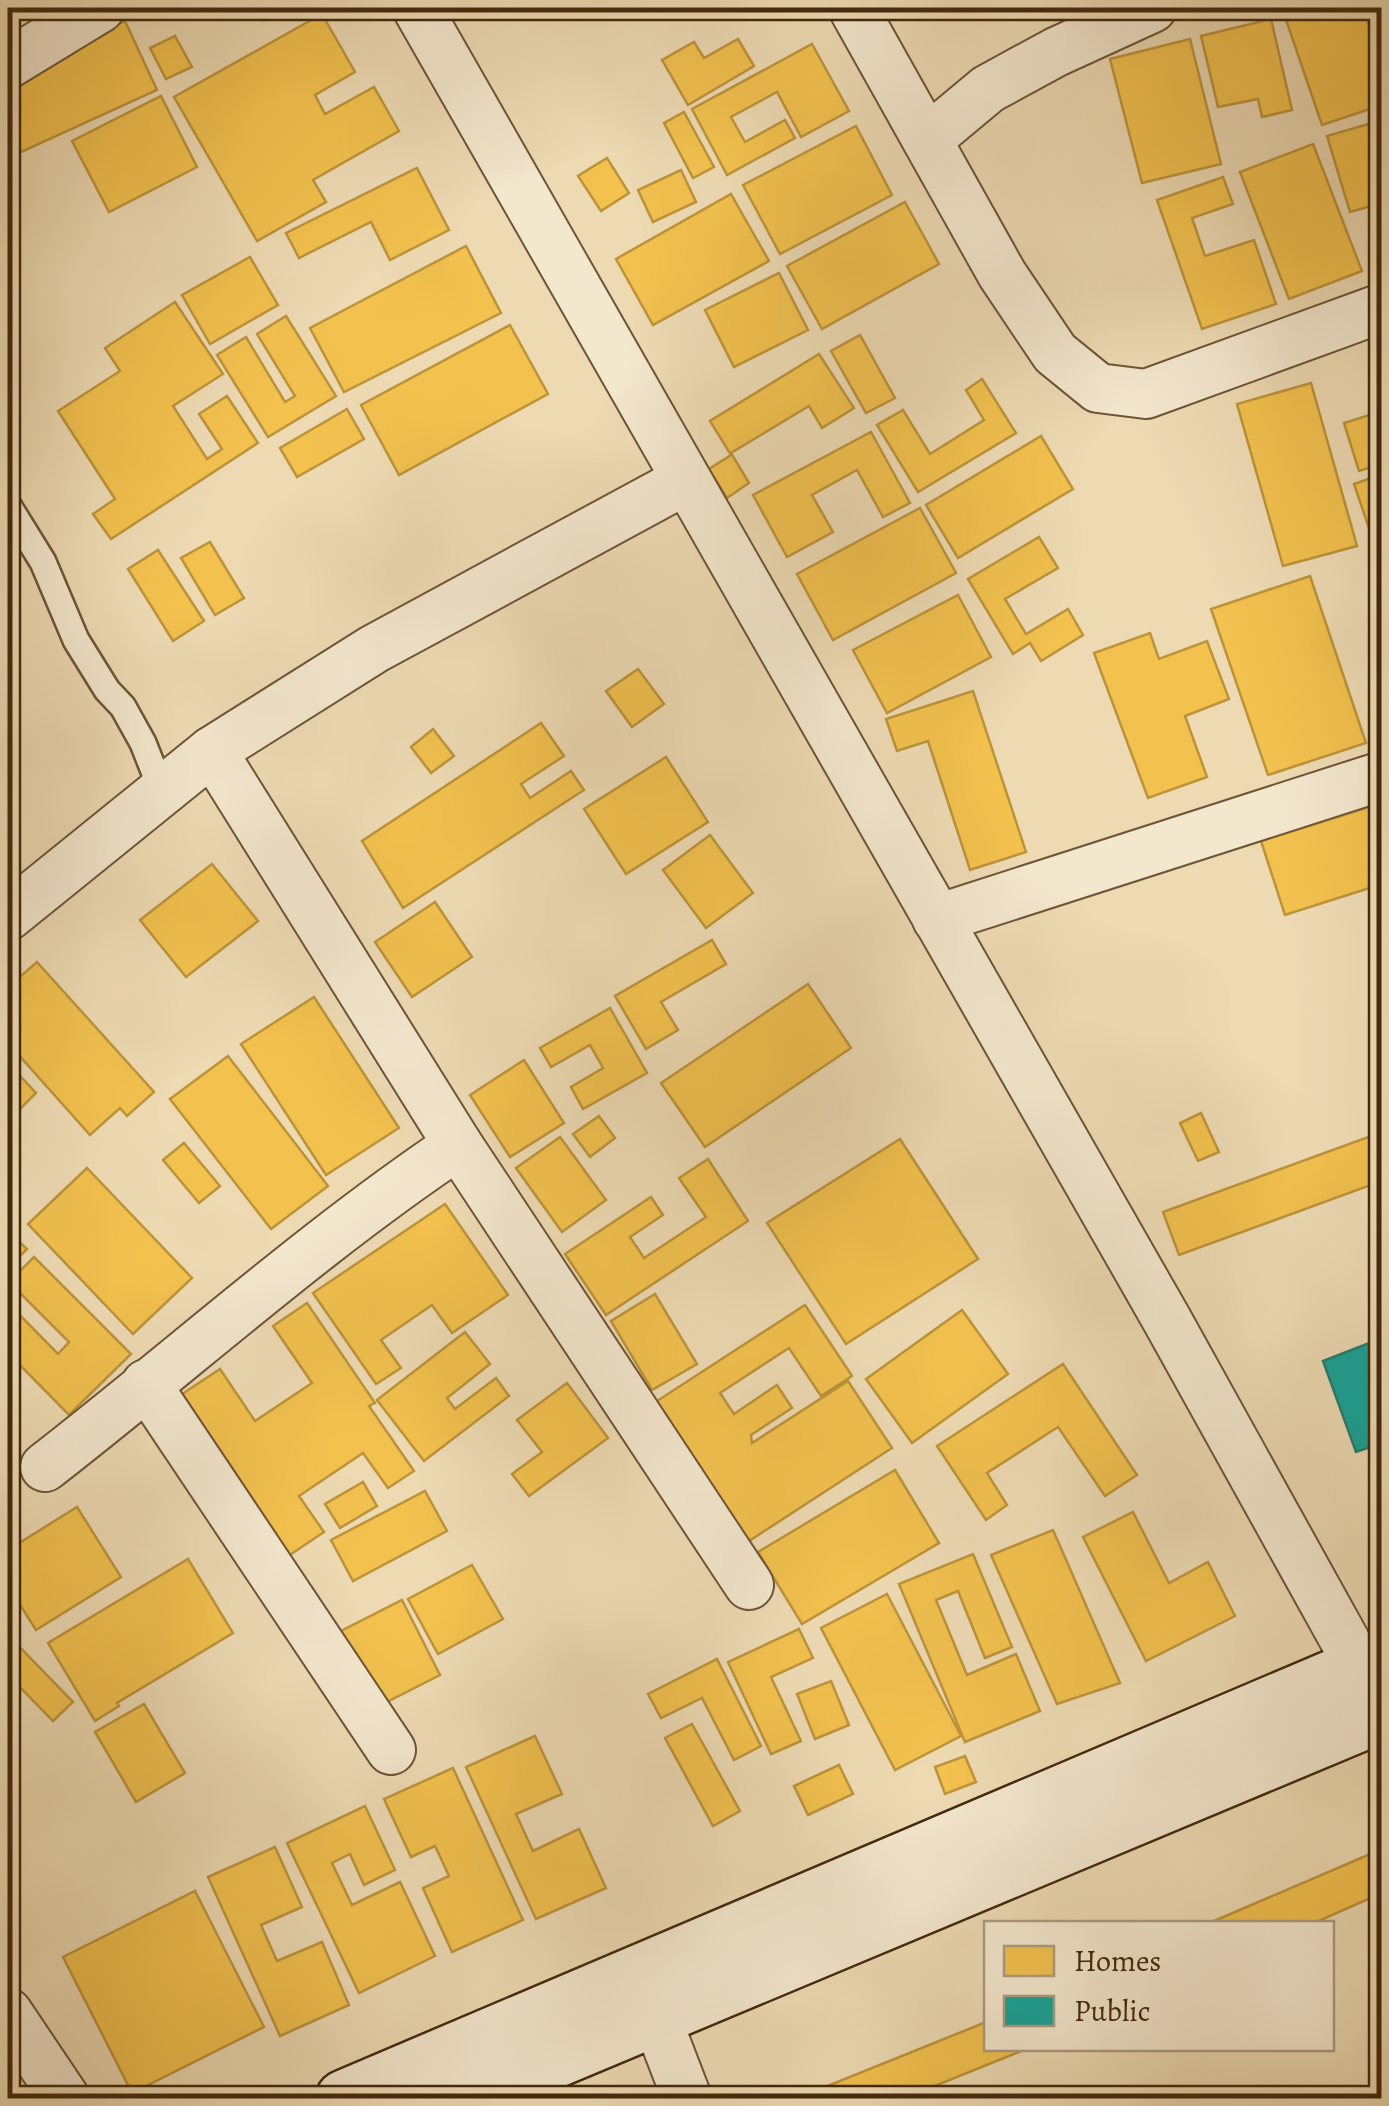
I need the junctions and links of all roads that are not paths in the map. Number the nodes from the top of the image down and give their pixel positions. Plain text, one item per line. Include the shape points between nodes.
1 (100, 8) edge
2 (853, 8) edge
3 (1152, 8) edge
4 (422, 9) edge
5 (8, 64) edge
6 (928, 140) junction
7 (1382, 308) edge
8 (686, 480) junction
9 (9, 507) edge
10 (212, 752) junction
11 (1382, 776) edge
12 (162, 791) junction
13 (8, 916) edge
14 (936, 919) junction
15 (458, 1145) junction
16 (146, 1384) junction
17 (45, 1467) dead end
18 (749, 1586) dead end
19 (1374, 1679) edge
20 (390, 1750) dead end
21 (8, 2013) edge
22 (657, 2020) junction
23 (65, 2098) edge
24 (344, 2098) edge
25 (464, 2098) edge
26 (687, 2098) edge

1 - 5 street
2 - 6 street
3 - 6 street via 988,89
4 - 8 street
6 - 7 street via 1055,354 1098,388 1146,394
8 - 10 street via 374,649
8 - 14 street
9 - 12 lane via 43,562 76,640 143,743
10 - 12 street
10 - 15 street
11 - 14 street
12 - 13 street
14 - 19 street
15 - 16 street via 369,1206
15 - 18 street
16 - 17 street
16 - 20 street
19 - 22 main road
19 - 24 main road
21 - 23 street
22 - 25 main road
22 - 26 street

